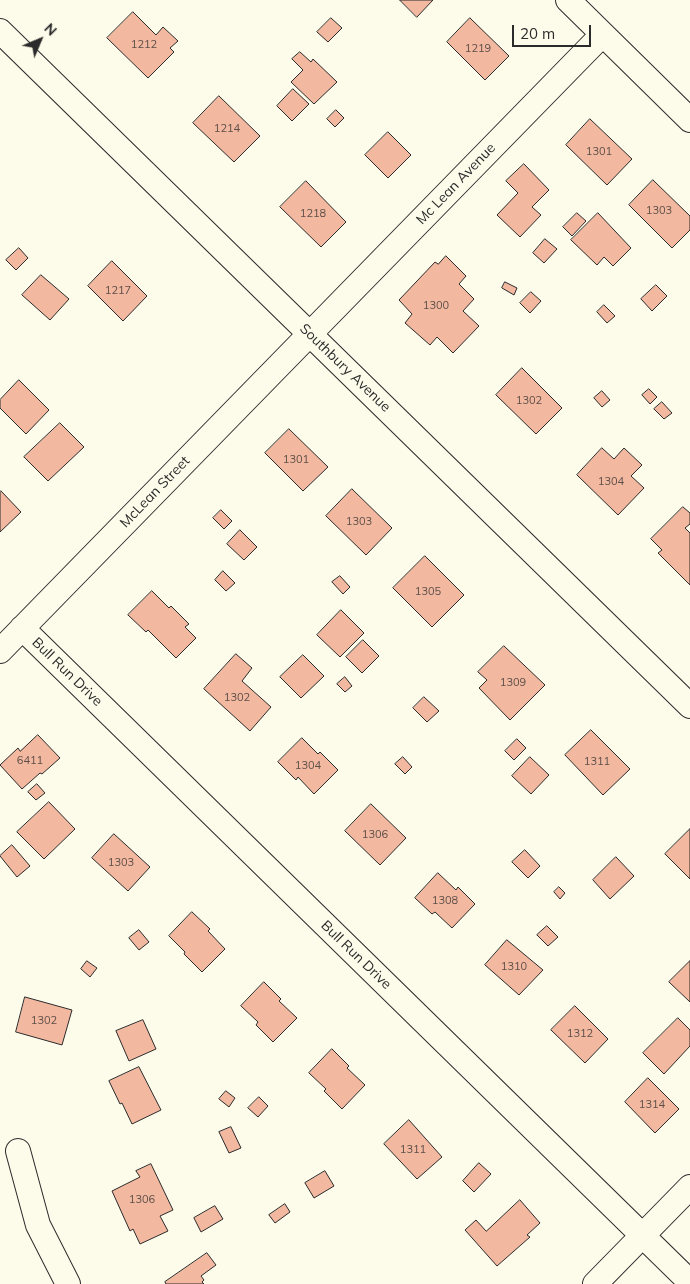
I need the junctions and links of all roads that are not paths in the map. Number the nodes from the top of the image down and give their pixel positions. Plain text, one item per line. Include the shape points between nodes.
1 (568, 0) edge
2 (0, 31) edge
3 (602, 35) junction
4 (690, 120) edge
5 (310, 334) junction
6 (22, 628) junction
7 (0, 650) edge
8 (690, 706) edge
9 (18, 1151) dead end
10 (690, 1187) edge
11 (643, 1236) junction
12 (690, 1282) edge
13 (68, 1284) edge
14 (596, 1284) edge

1 - 3 street
2 - 5 street, Southbury Avenue
3 - 4 street
3 - 5 street, Mc Lean Avenue
5 - 6 street, McLean Street
5 - 8 street, Southbury Avenue
6 - 7 street, McLean Street
6 - 11 street, Bull Run Drive
9 - 13 street via 38,1224
10 - 11 street
11 - 12 street, Bull Run Drive
11 - 14 street

